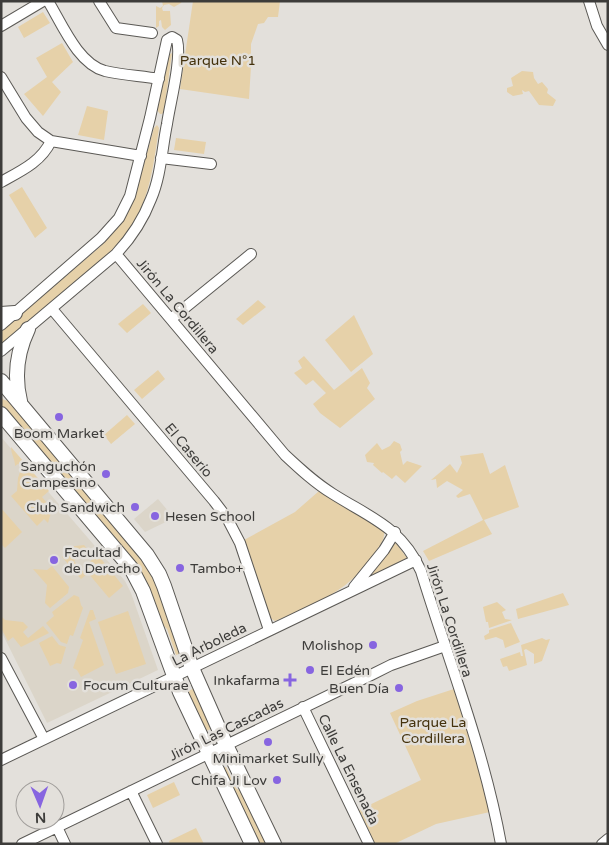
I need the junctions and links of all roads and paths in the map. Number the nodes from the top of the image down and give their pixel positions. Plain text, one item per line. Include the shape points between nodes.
1 (43, 1) edge
2 (48, 1) edge
3 (99, 1) edge
4 (589, 1) edge
5 (1, 26) edge
6 (152, 33) dead end
7 (608, 45) edge
8 (1, 77) edge
9 (159, 79) junction
10 (150, 118) junction
11 (167, 121) junction
12 (51, 141) junction
13 (141, 156) junction
14 (160, 158) junction
15 (211, 164) dead end
16 (1, 182) edge
17 (116, 254) junction
18 (251, 254) dead end
19 (52, 309) junction
20 (8, 313) edge
21 (171, 320) junction
22 (1, 325) edge
23 (28, 329) junction
24 (1, 352) edge
25 (1, 381) edge
26 (21, 404) junction
27 (2, 416) edge
28 (395, 532) junction
29 (416, 560) junction
30 (348, 593) junction
31 (269, 630) junction
32 (445, 646) junction
33 (2, 661) edge
34 (192, 668) junction
35 (174, 677) junction
36 (303, 707) junction
37 (44, 739) junction
38 (226, 745) junction
39 (208, 753) junction
40 (1, 760) edge
41 (131, 791) junction
42 (65, 823) edge
43 (51, 830) edge
44 (58, 830) edge
45 (608, 839) edge
46 (22, 844) edge
47 (65, 844) edge
48 (157, 844) edge
49 (252, 844) edge
50 (274, 844) edge
51 (369, 844) edge
52 (500, 844) edge
53 (602, 844) edge

1 - 5 street
2 - 9 street via 81,56 92,65 104,71
3 - 6 street via 116,28
4 - 7 street via 597,26
8 - 12 street via 26,118
9 - 10 street
9 - 11 street via 165,45 172,37 178,46
10 - 11 street
10 - 13 street
11 - 14 street
12 - 13 street
12 - 16 street via 38,160
13 - 20 street via 130,196 119,218 102,238
14 - 15 street
14 - 17 street via 152,198 139,225
17 - 19 street
17 - 21 street, Jirón La Cordillera
18 - 21 street
19 - 23 street
19 - 31 street, El Caserío via 226,518 240,543
20 - 22 street
21 - 28 street, Jirón La Cordillera via 285,455 309,478
23 - 24 street
23 - 26 main road via 17,360 16,382
25 - 26 main road
26 - 34 main road via 156,568
27 - 35 main road via 131,568 143,591
28 - 29 street, Jirón La Cordillera
28 - 30 street, La Arboleda
29 - 30 street, La Arboleda
29 - 32 street, Jirón La Cordillera
30 - 31 street, La Arboleda
31 - 34 street, La Arboleda
32 - 36 street, Jirón Las Cascadas via 391,665
32 - 52 street, Jirón La Cordillera via 480,752
33 - 37 street
34 - 35 street, La Arboleda
34 - 38 main road
35 - 37 street, La Arboleda
35 - 39 main road
36 - 38 street, Jirón Las Cascadas
36 - 51 street, Calle La Ensenada
37 - 40 street, La Arboleda
38 - 39 street, Jirón Las Cascadas
38 - 50 main road
39 - 41 street, Jirón Las Cascadas
39 - 49 main road
41 - 42 street, Jirón Las Cascadas
41 - 48 street
43 - 46 street, Jirón Las Cascadas
44 - 47 street
45 - 53 street

